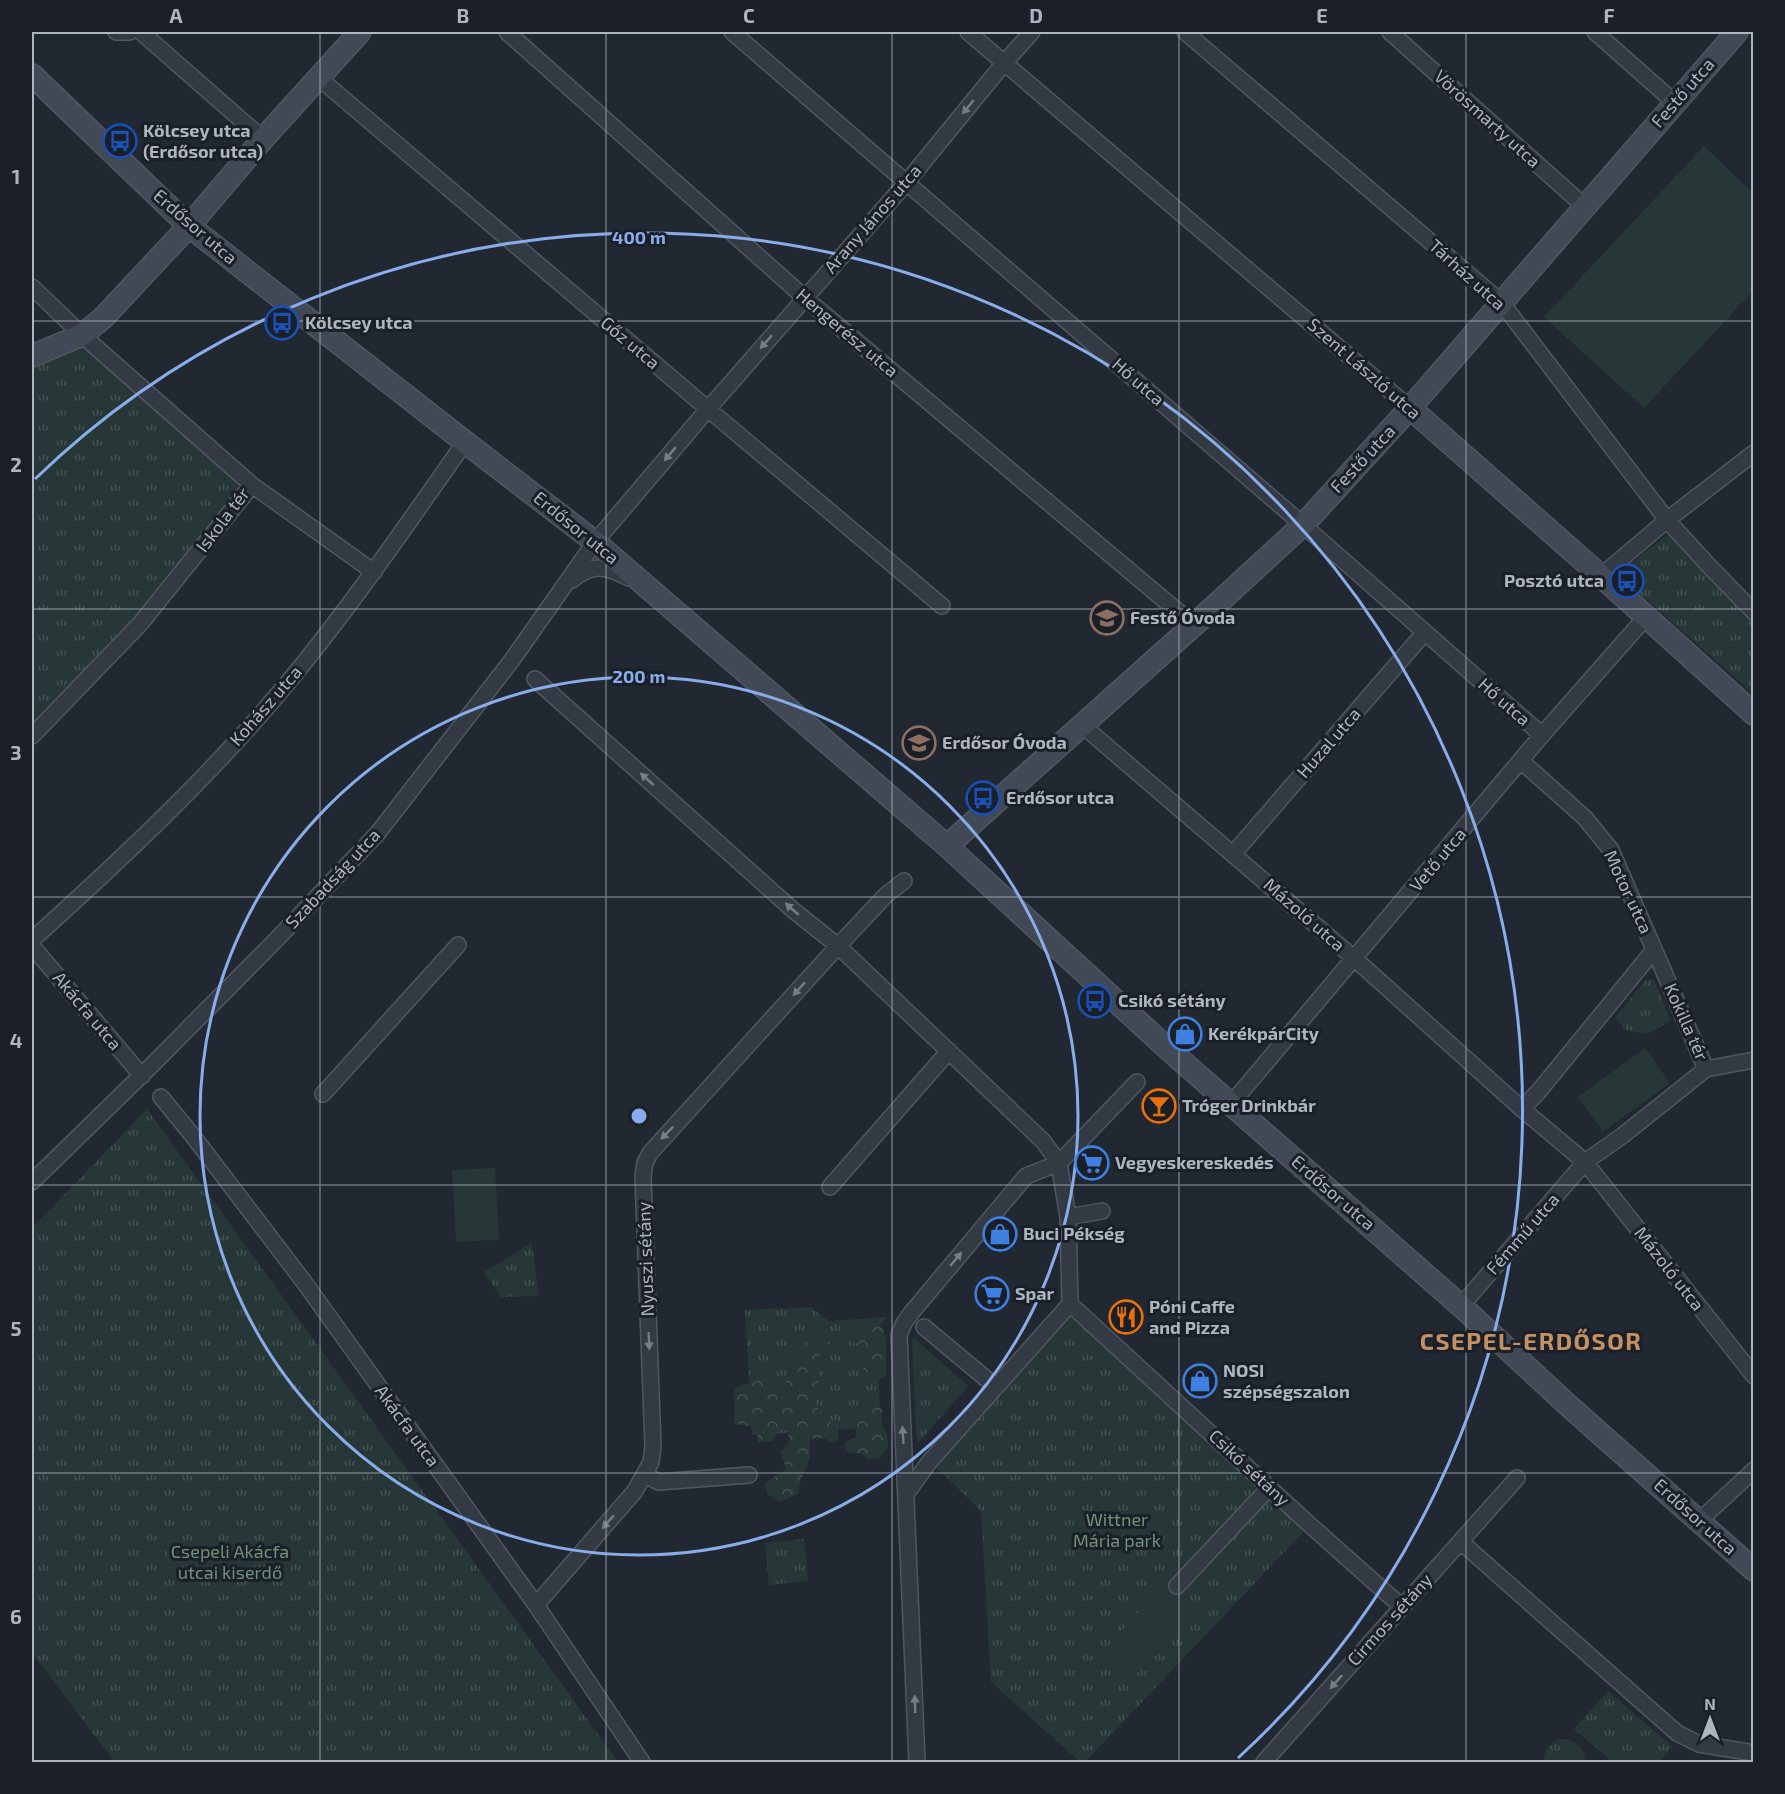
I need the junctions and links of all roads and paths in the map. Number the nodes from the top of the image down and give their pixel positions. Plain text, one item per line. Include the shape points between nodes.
1 (116, 32) edge
2 (130, 32) edge
3 (141, 32) edge
4 (360, 32) edge
5 (507, 32) edge
6 (732, 32) edge
7 (968, 32) edge
8 (1032, 32) edge
9 (1185, 32) edge
10 (1390, 32) edge
11 (1595, 32) edge
12 (1737, 32) edge
13 (1005, 62) junction
14 (32, 75) edge
15 (320, 78) junction
16 (1674, 102) junction
17 (263, 140) junction
18 (906, 183) junction
19 (1584, 206) junction
20 (189, 226) junction
21 (32, 287) edge
22 (805, 298) junction
23 (1501, 302) junction
24 (82, 335) junction
25 (32, 356) edge
26 (1410, 408) junction
27 (708, 409) junction
28 (465, 442) junction
29 (1754, 453) edge
30 (252, 485) junction
31 (1667, 520) junction
32 (1303, 525) junction
33 (595, 542) junction
34 (374, 572) junction
35 (1601, 576) junction
36 (644, 585) junction
37 (564, 586) junction
38 (942, 606) dead end
39 (1754, 612) edge
40 (1646, 618) junction
41 (1194, 625) junction
42 (1425, 632) junction
43 (535, 679) dead end
44 (1754, 714) edge
45 (1082, 725) junction
46 (1542, 735) junction
47 (32, 736) edge
48 (1521, 761) junction
49 (947, 846) junction
50 (1233, 854) junction
51 (904, 880) dead end
52 (32, 940) edge
53 (458, 945) dead end
54 (32, 946) edge
55 (838, 946) junction
56 (1654, 950) junction
57 (1355, 959) junction
58 (949, 1051) junction
59 (1754, 1060) edge
60 (1706, 1069) junction
61 (142, 1076) junction
62 (1137, 1082) dead end
63 (323, 1094) dead end
64 (161, 1097) dead end
65 (1231, 1104) junction
66 (1522, 1109) junction
67 (1585, 1162) junction
68 (1059, 1163) junction
69 (32, 1182) edge
70 (830, 1187) dead end
71 (1102, 1211) dead end
72 (1068, 1217) junction
73 (1070, 1304) junction
74 (1461, 1306) junction
75 (924, 1327) dead end
76 (1754, 1376) edge
77 (996, 1387) junction
78 (1754, 1470) edge
79 (644, 1475) junction
80 (749, 1475) dead end
81 (1517, 1478) dead end
82 (1270, 1487) junction
83 (906, 1494) junction
84 (1699, 1521) junction
85 (1461, 1542) junction
86 (1754, 1570) edge
87 (1177, 1586) dead end
88 (536, 1605) junction
89 (1402, 1607) junction
90 (1754, 1753) edge
91 (642, 1762) edge
92 (917, 1762) edge
93 (1263, 1762) edge

1 - 2 street
3 - 17 street
4 - 15 street
5 - 22 street, Hengerész utca
6 - 18 street, Hő utca
7 - 13 street, Szent László utca
8 - 13 street, Arany János utca
9 - 23 street, Tárház utca
10 - 19 street, Vörösmarty utca
11 - 16 street
12 - 16 street, Festő utca
13 -> 18 street, Arany János utca
13 - 26 street, Szent László utca
14 - 20 street, Erdősor utca
15 - 17 street
15 - 27 street, Gőz utca
16 - 19 street, Festő utca
17 - 20 street
18 - 22 street, Arany János utca
18 - 32 street, Hő utca
19 - 23 street, Festő utca
20 - 24 street via 103,318
20 - 28 street, Erdősor utca
21 - 24 street, Iskola tér
22 -> 27 street, Arany János utca
22 - 41 street, Hengerész utca
23 - 26 street, Festő utca
23 - 31 street, Tárház utca
24 - 25 street
24 - 30 street, Iskola tér
26 - 32 street, Festő utca
26 - 35 street, Szent László utca
27 -> 33 street, Arany János utca
27 - 38 street, Gőz utca
28 - 33 street, Erdősor utca
28 - 34 street, Kohász utca
29 - 31 street
30 - 34 street
30 - 47 street, Iskola tér via 140,624
31 - 35 street
31 - 39 street, Tárház utca
32 - 41 street, Festő utca
32 - 42 street, Hő utca
33 - 36 street, Erdősor utca
33 - 37 street, Szabadság utca
34 - 52 street, Kohász utca via 298,670 213,767
35 - 40 street, Szent László utca
36 - 37 street via 603,567 581,573
36 - 49 street, Erdősor utca
37 - 61 street, Szabadság utca via 512,660 377,834
40 - 44 street, Szent László utca
40 - 46 street, Vető utca
41 - 45 street, Festő utca
42 - 46 street, Hő utca
42 - 50 street, Huzal utca
55 -> 43 street
45 - 49 street, Festő utca
45 - 50 street, Mázoló utca
46 - 48 street, Vető utca
48 - 56 street, Motor utca via 1585,818 1611,850
48 - 57 street, Vető utca
49 - 65 street, Erdősor utca
50 - 57 street, Mázoló utca
51 - 55 street, Nyuszi sétány
53 - 63 street
54 - 61 street, Akácfa utca
55 - 58 street
55 -> 79 street, Nyuszi sétány via 656,1144 645,1163 653,1446
56 - 60 street, Kokilla tér
56 - 66 street
57 - 65 street, Vető utca
57 - 66 street, Mázoló utca
58 - 68 street via 1043,1141
58 - 70 street
59 - 60 street
60 - 67 street, Kokilla tér
61 - 69 street, Szabadság utca
62 - 68 street
64 - 88 street, Akácfa utca via 304,1282
65 - 74 street, Erdősor utca
66 - 67 street
67 - 74 street, Fémmű utca
67 - 76 street, Mázoló utca
68 - 72 street
83 -> 68 street via 899,1351 904,1323 1026,1176
71 - 72 street
72 - 73 street
73 - 77 street
73 - 82 street, Csikó sétány
74 - 84 street, Erdősor utca
75 - 77 street
77 - 83 street
78 - 84 street
79 - 80 street via 659,1482
79 -> 88 street, Nyuszi sétány
81 - 85 street, Cirmos sétány
82 - 87 street
82 - 89 street, Csikó sétány
92 -> 83 street
84 - 86 street, Erdősor utca
85 - 89 street, Cirmos sétány
85 - 90 street via 1677,1733 1699,1744
88 - 91 street, Akácfa utca
89 -> 93 street, Cirmos sétány

